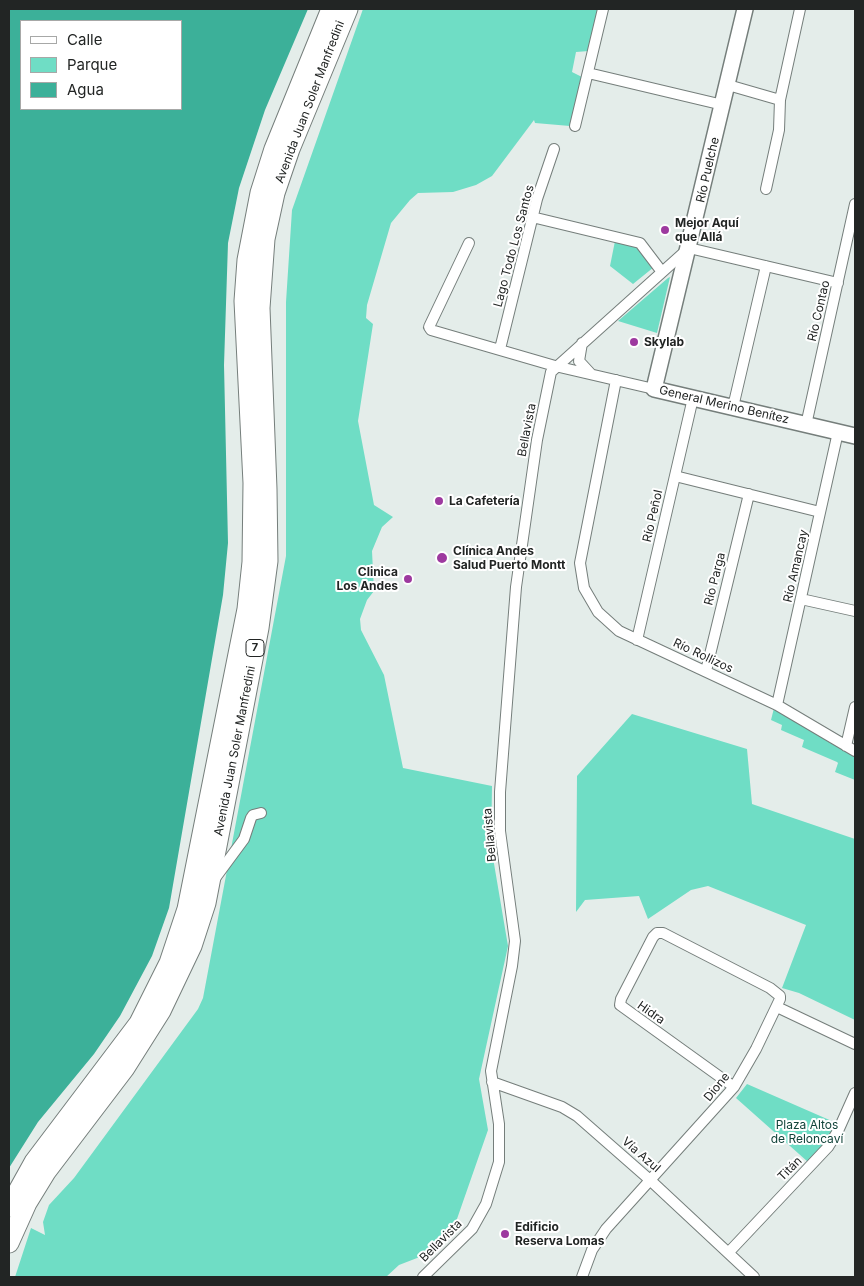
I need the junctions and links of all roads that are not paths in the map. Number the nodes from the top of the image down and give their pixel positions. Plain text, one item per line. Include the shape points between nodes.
1 (331, 9) edge
2 (348, 9) edge
3 (603, 9) edge
4 (745, 9) edge
5 (800, 9) edge
6 (588, 73) junction
7 (728, 85) junction
8 (780, 100) junction
9 (723, 105) junction
10 (575, 126) dead end
11 (554, 149) dead end
12 (766, 188) dead end
13 (855, 204) edge
14 (532, 217) junction
15 (469, 243) dead end
16 (689, 248) junction
17 (766, 266) junction
18 (662, 272) junction
19 (838, 283) junction
20 (582, 343) junction
21 (500, 349) junction
22 (555, 366) junction
23 (592, 375) junction
24 (616, 380) junction
25 (654, 389) junction
26 (693, 398) junction
27 (733, 408) junction
28 (806, 425) junction
29 (838, 432) junction
30 (855, 436) edge
31 (675, 476) junction
32 (749, 494) junction
33 (820, 512) junction
34 (801, 599) junction
35 (855, 611) edge
36 (638, 640) junction
37 (706, 671) junction
38 (777, 705) junction
39 (855, 707) edge
40 (851, 748) edge
41 (261, 813) dead end
42 (219, 829) junction
43 (244, 839) junction
44 (210, 885) junction
45 (657, 933) joint
46 (777, 1007) junction
47 (855, 1044) edge
48 (492, 1082) junction
49 (734, 1087) junction
50 (855, 1093) edge
51 (650, 1180) junction
52 (9, 1207) edge
53 (9, 1244) edge
54 (729, 1252) junction
55 (423, 1277) edge
56 (582, 1277) edge
57 (754, 1277) edge

1 - 52 highway, Avenida Juan Soler Manfredini / 7 via 274,149 260,193 247,260 244,302 253,483 251,570 247,609 190,899 169,963 139,1023 34,1162
2 - 42 highway, Avenida Juan Soler Manfredini / 7 via 290,148 275,193 265,239 260,308 268,561 259,628
3 - 6 street
4 - 7 street, Río Puelche
5 - 8 street
6 - 9 street
6 - 10 street
7 - 8 street
7 - 9 street, Río Puelche
8 - 12 street via 780,130
9 - 16 street, Río Puelche
11 - 14 street, Lago Todo Los Santos
13 - 19 street, Río Contao
14 - 18 street via 640,243
14 - 21 street, Lago Todo Los Santos
15 - 21 street, General Merino Benítez via 429,327
16 - 17 street
16 - 18 street
16 - 25 street, Río Puelche
17 - 19 street
17 - 27 street
18 - 20 street
19 - 28 street, Río Contao
20 - 22 street
20 - 23 street via 579,361
21 - 22 street, General Merino Benítez
22 - 23 street, General Merino Benítez
22 - 48 street, Bellavista via 550,375 537,440 511,628 499,806 514,949 494,1048
23 - 24 street, General Merino Benítez
24 - 25 street, General Merino Benítez
24 - 36 street, Río Rollizos via 581,553 582,581 598,612 611,626
25 - 26 street, General Merino Benítez
26 - 27 street, General Merino Benítez
26 - 31 street, Río Peñol
27 - 28 street, General Merino Benítez
28 - 29 street, General Merino Benítez
29 - 30 street, General Merino Benítez
29 - 33 street, Río Amancay
31 - 32 street
31 - 36 street, Río Peñol
32 - 33 street
32 - 37 street, Río Parga
33 - 34 street, Río Amancay
34 - 35 street
34 - 38 street, Río Amancay
36 - 37 street, Río Rollizos
37 - 38 street, Río Rollizos
38 - 40 street, Río Rollizos
39 - 40 street
41 - 43 street via 251,818
42 - 43 street via 227,843
42 - 44 highway, Avenida Juan Soler Manfredini / 7
43 - 44 street
44 - 53 highway, Avenida Juan Soler Manfredini / 7 via 192,946 164,1006 130,1061 46,1172 27,1203
45 - 46 street, Dione via 663,933 770,988 780,996
45 - 49 street, Hidra via 620,1005
46 - 47 street
46 - 49 street, Dione
48 - 51 street, Vía Azul via 569,1110
48 - 55 street, Bellavista via 501,1150 493,1189 472,1229
49 - 51 street, Dione
50 - 54 street, Titán via 828,1147
51 - 54 street, Vía Azul
51 - 56 street, Dione via 598,1239
54 - 57 street, Vía Azul

